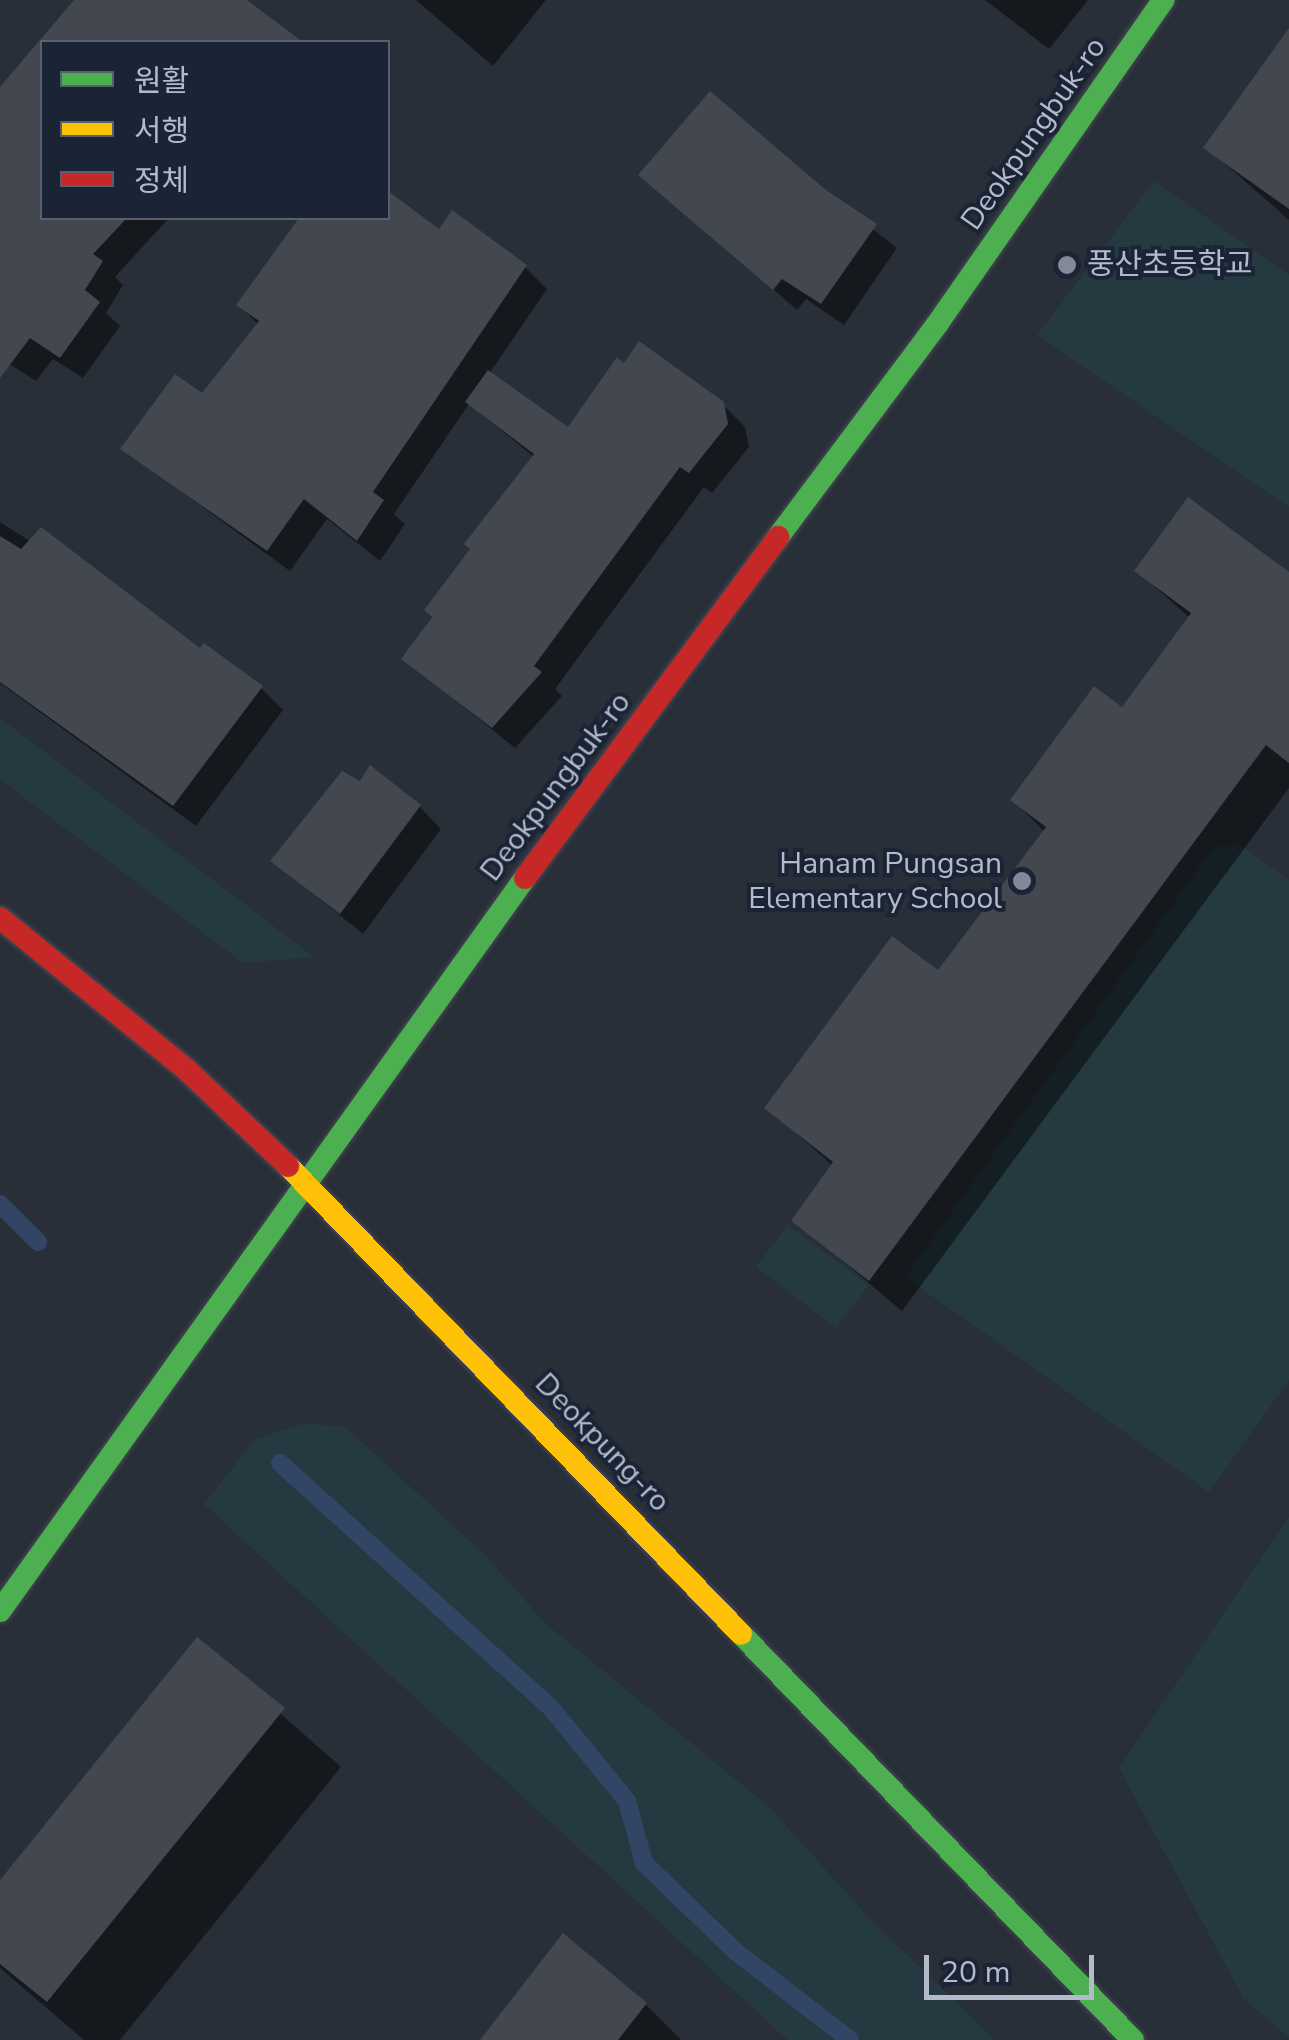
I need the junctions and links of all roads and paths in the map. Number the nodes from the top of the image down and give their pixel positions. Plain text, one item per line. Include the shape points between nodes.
1 (1163, 0) edge
2 (0, 918) edge
3 (306, 1183) junction
4 (0, 1611) edge
5 (1134, 2040) edge

1 - 3 street, Deokpungbuk-ro via 949,308
2 - 3 street, Deokpung-ro via 188,1071
3 - 4 street, Deokpungbuk-ro
3 - 5 street, Deokpung-ro

